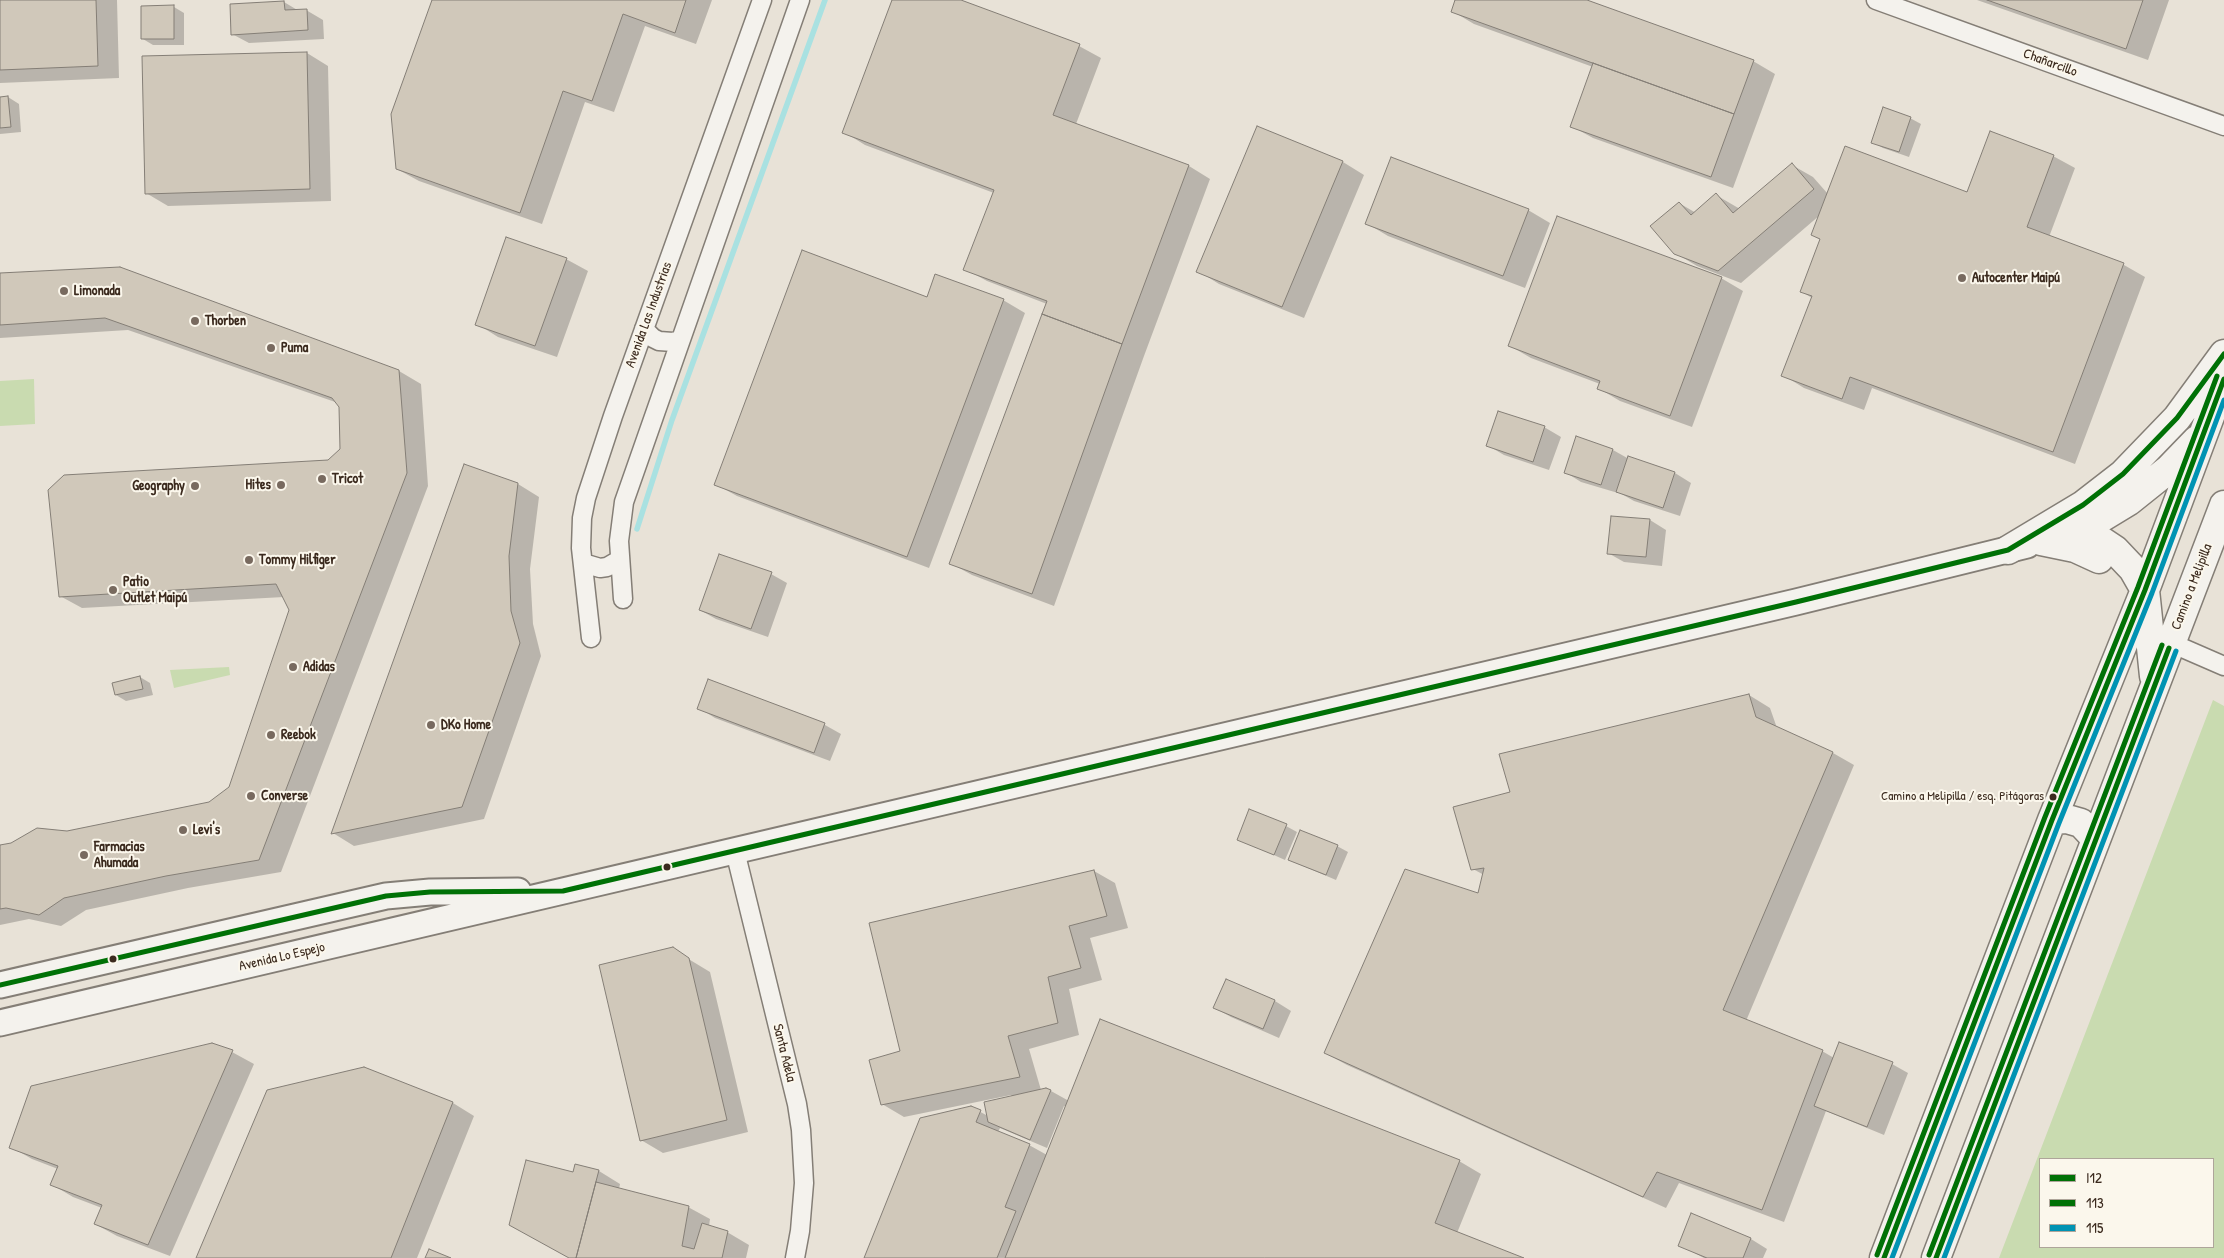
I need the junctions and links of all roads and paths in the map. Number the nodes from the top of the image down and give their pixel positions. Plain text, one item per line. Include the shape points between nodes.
1 (762, 0) edge
2 (800, 0) edge
3 (1876, 0) edge
4 (2224, 126) edge
5 (644, 329) junction
6 (680, 340) junction
7 (2224, 354) edge
8 (2224, 380) edge
9 (2224, 408) edge
10 (2206, 430) junction
11 (2224, 505) edge
12 (2078, 532) junction
13 (2041, 541) junction
14 (2008, 550) junction
15 (618, 560) junction
16 (583, 563) junction
17 (623, 599) dead end
18 (2141, 600) junction
19 (591, 638) dead end
20 (2171, 643) junction
21 (2224, 666) edge
22 (2154, 686) junction
23 (2052, 820) junction
24 (2095, 838) junction
25 (735, 851) junction
26 (563, 891) junction
27 (333, 908) junction
28 (340, 943) junction
29 (0, 985) edge
30 (0, 1023) edge
31 (795, 1258) edge
32 (1884, 1258) edge
33 (1936, 1258) edge

1 - 5 street, Avenida Las Industrias
2 - 6 street
3 - 4 street, Chañarcillo
5 - 6 street via 659,341
5 - 16 street, Avenida Las Industrias via 586,498 581,533
6 - 15 street via 624,502
7 - 14 main road via 2177,418 2123,474 2083,505
8 - 10 main road
9 - 10 main road
10 - 12 main road via 2157,479 2129,501
10 - 18 main road
11 - 20 main road, Camino a Melipilla
12 - 13 main road, Avenida Lo Espejo
12 - 18 main road via 2115,550 2133,569
13 - 14 main road, Avenida Lo Espejo
13 - 18 main road via 2075,548 2102,561
14 - 25 main road, Avenida Lo Espejo
15 - 16 street via 600,568
15 - 17 street
16 - 19 street, Avenida Las Industrias
18 - 22 main road via 2151,634
18 - 23 main road
20 - 21 street
20 - 22 main road, Camino a Melipilla
22 - 24 main road, Camino a Melipilla
23 - 24 main road via 2067,819 2080,823
23 - 32 main road
24 - 33 main road, Camino a Melipilla
25 - 26 main road, Avenida Lo Espejo
25 - 31 street, Santa Adela via 801,1130 804,1183
26 - 27 main road, Avenida Lo Espejo via 430,892 386,896
26 - 28 main road, Avenida Lo Espejo
27 - 28 main road via 344,918
27 - 29 main road, Avenida Lo Espejo
28 - 30 main road, Avenida Lo Espejo

